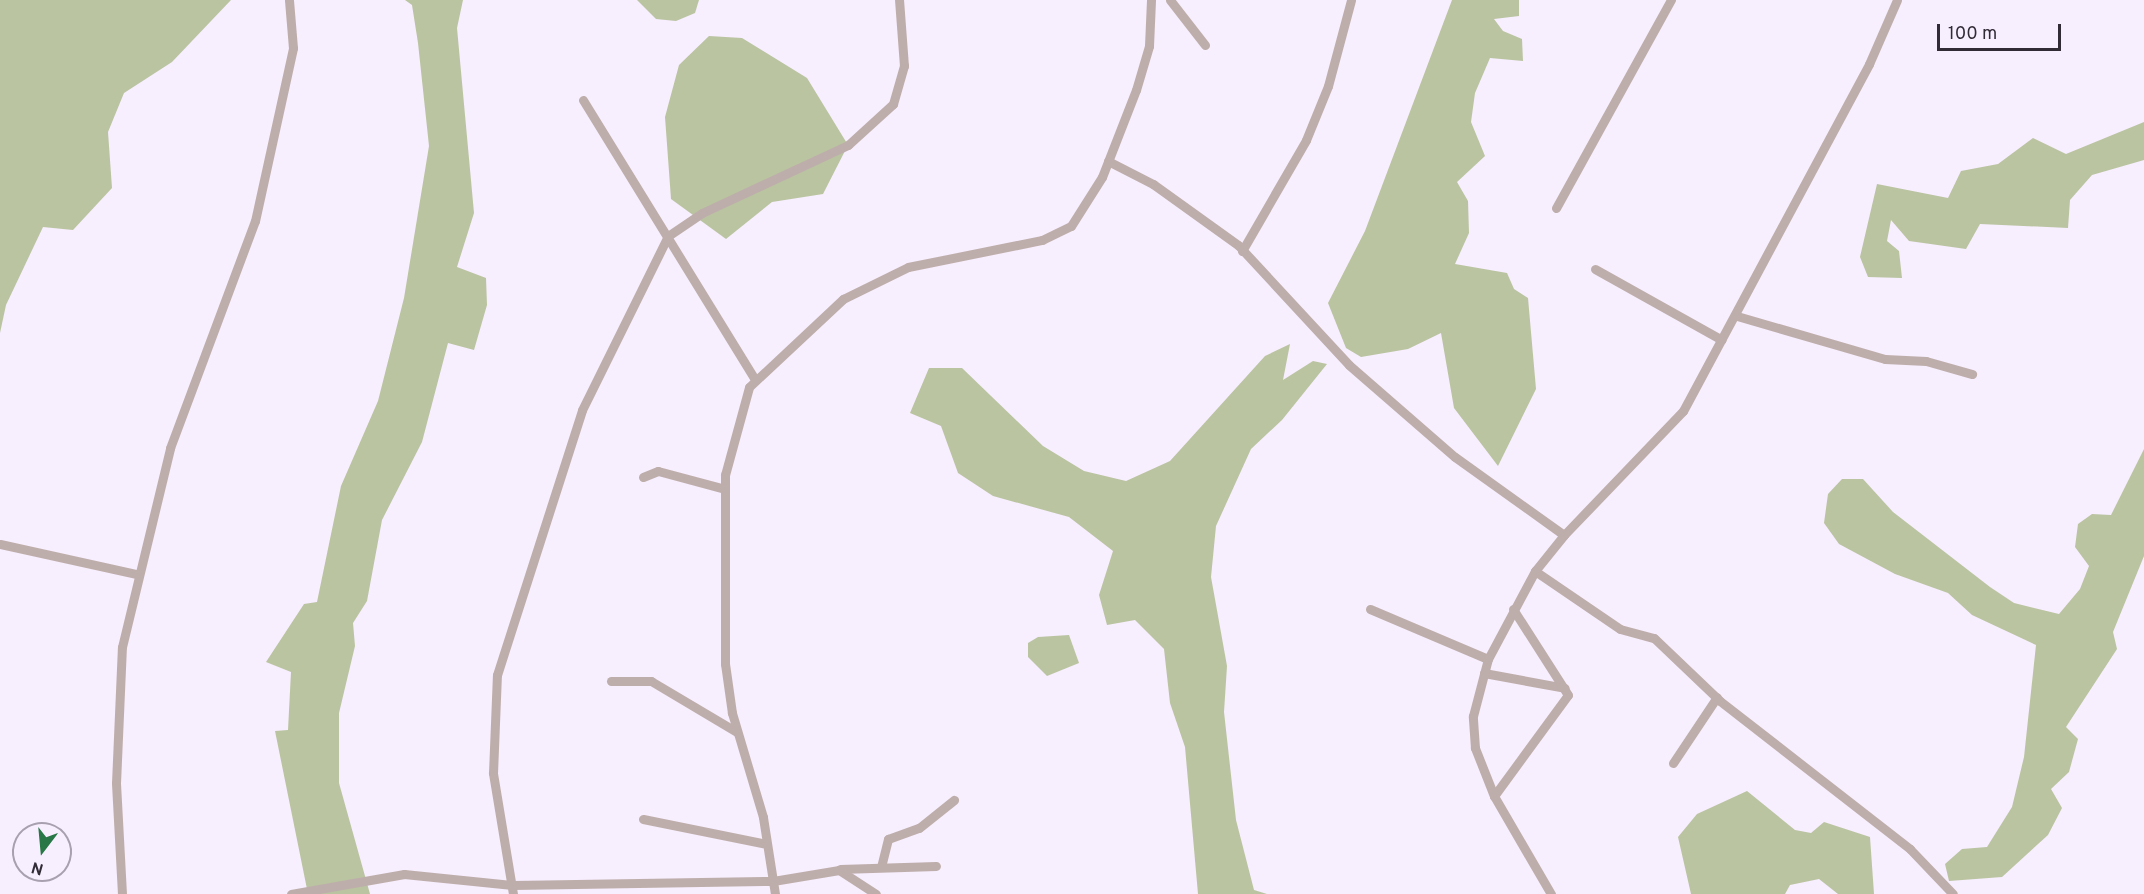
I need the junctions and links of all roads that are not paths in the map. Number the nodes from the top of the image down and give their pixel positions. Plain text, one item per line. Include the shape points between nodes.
1 (289, 0) edge
2 (899, 0) edge
3 (1151, 0) edge
4 (1170, 0) edge
5 (1351, 0) edge
6 (1671, 0) edge
7 (1896, 0) edge
8 (1204, 45) dead end
9 (583, 100) dead end
10 (1108, 161) junction
11 (1556, 208) dead end
12 (668, 236) junction
13 (1242, 251) junction
14 (1595, 269) dead end
15 (1737, 316) junction
16 (1722, 340) junction
17 (1972, 374) dead end
18 (754, 378) junction
19 (643, 477) dead end
20 (725, 489) junction
21 (1563, 535) junction
22 (0, 544) edge
23 (1535, 571) junction
24 (137, 574) junction
25 (1370, 609) dead end
26 (1513, 609) junction
27 (1488, 659) junction
28 (1484, 673) junction
29 (611, 681) dead end
30 (1565, 688) junction
31 (1716, 698) junction
32 (737, 732) junction
33 (1673, 763) dead end
34 (1494, 796) junction
35 (954, 800) dead end
36 (643, 819) dead end
37 (767, 844) junction
38 (936, 866) dead end
39 (881, 867) junction
40 (839, 870) junction
41 (773, 881) junction
42 (513, 890) edge
43 (123, 894) edge
44 (291, 894) edge
45 (775, 894) edge
46 (876, 894) edge
47 (1551, 894) edge
48 (1953, 894) edge

1 - 24 street via 292,48 255,221 179,418
2 - 12 street via 902,81 881,118 821,161 702,213
3 - 10 street via 1145,64
4 - 8 street
5 - 13 street via 1328,86 1306,140
6 - 11 street
7 - 15 street
9 - 12 street
10 - 13 street via 1153,184
10 - 18 street via 1071,226 1042,240 908,267 827,309
12 - 18 street
12 - 42 street via 566,448 500,663 494,773
13 - 21 street via 1349,365 1455,457
14 - 16 street
15 - 16 street
15 - 17 street via 1885,359 1926,361
16 - 21 street via 1683,411
18 - 20 street
19 - 20 street via 658,471
20 - 32 street via 725,664
21 - 23 street
22 - 24 street
23 - 26 street
23 - 31 street via 1620,629 1654,638
24 - 43 street via 117,700
25 - 27 street
26 - 27 street
26 - 30 street
27 - 28 street
28 - 30 street
28 - 34 street via 1473,716 1475,748
29 - 32 street via 651,681
30 - 34 street via 1566,704
31 - 33 street
31 - 48 street via 1910,849
32 - 37 street
34 - 47 street
35 - 39 street via 919,828 888,839
36 - 37 street
37 - 41 street
38 - 39 street
39 - 40 street
40 - 41 street
40 - 46 street
41 - 42 street
41 - 45 street
42 - 44 street via 404,874

